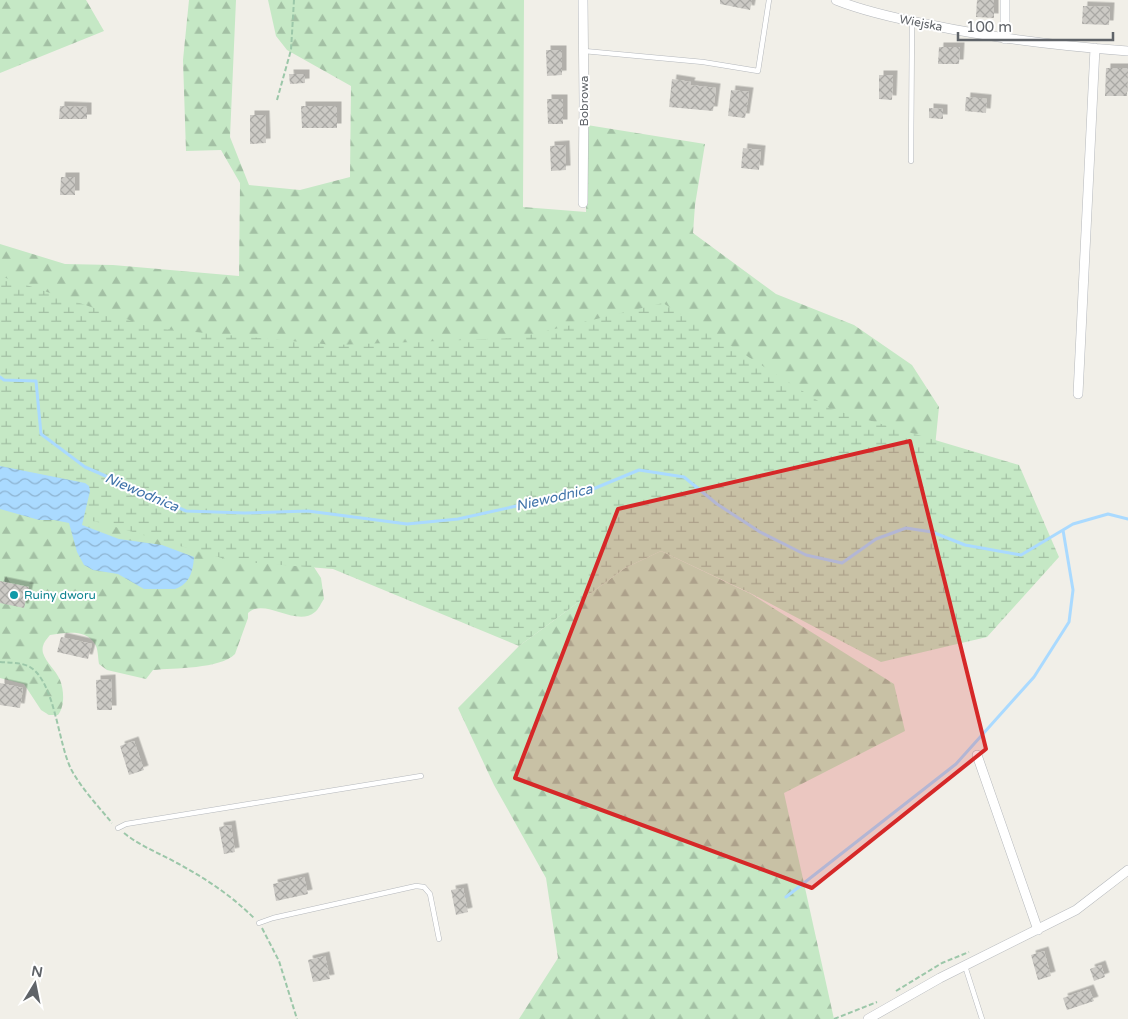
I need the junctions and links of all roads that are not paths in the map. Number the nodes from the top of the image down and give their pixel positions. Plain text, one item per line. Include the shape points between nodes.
1 (583, 0) edge
2 (769, 0) edge
3 (836, 0) edge
4 (1005, 0) edge
5 (912, 21) junction
6 (1004, 39) junction
7 (1096, 48) junction
8 (584, 51) junction
9 (1128, 51) edge
10 (911, 161) dead end
11 (583, 203) dead end
12 (1078, 394) dead end
13 (977, 755) dead end
14 (421, 776) dead end
15 (118, 828) road end
16 (1128, 870) edge
17 (259, 923) road end
18 (1038, 930) junction
19 (439, 939) dead end
20 (965, 966) junction
21 (868, 1019) edge
22 (982, 1019) edge

1 - 8 street, Bobrowa
2 - 8 lane via 758,71 703,62
3 - 5 street, Wiejska
4 - 6 street
5 - 6 street, Wiejska
5 - 10 lane
6 - 7 street, Wiejska
7 - 9 street, Wiejska
7 - 12 street
8 - 11 street, Bobrowa
13 - 18 street
14 - 15 lane via 126,824
16 - 18 street via 1076,910
17 - 19 lane via 416,886 424,887 430,894
18 - 20 street
20 - 21 street
20 - 22 lane

